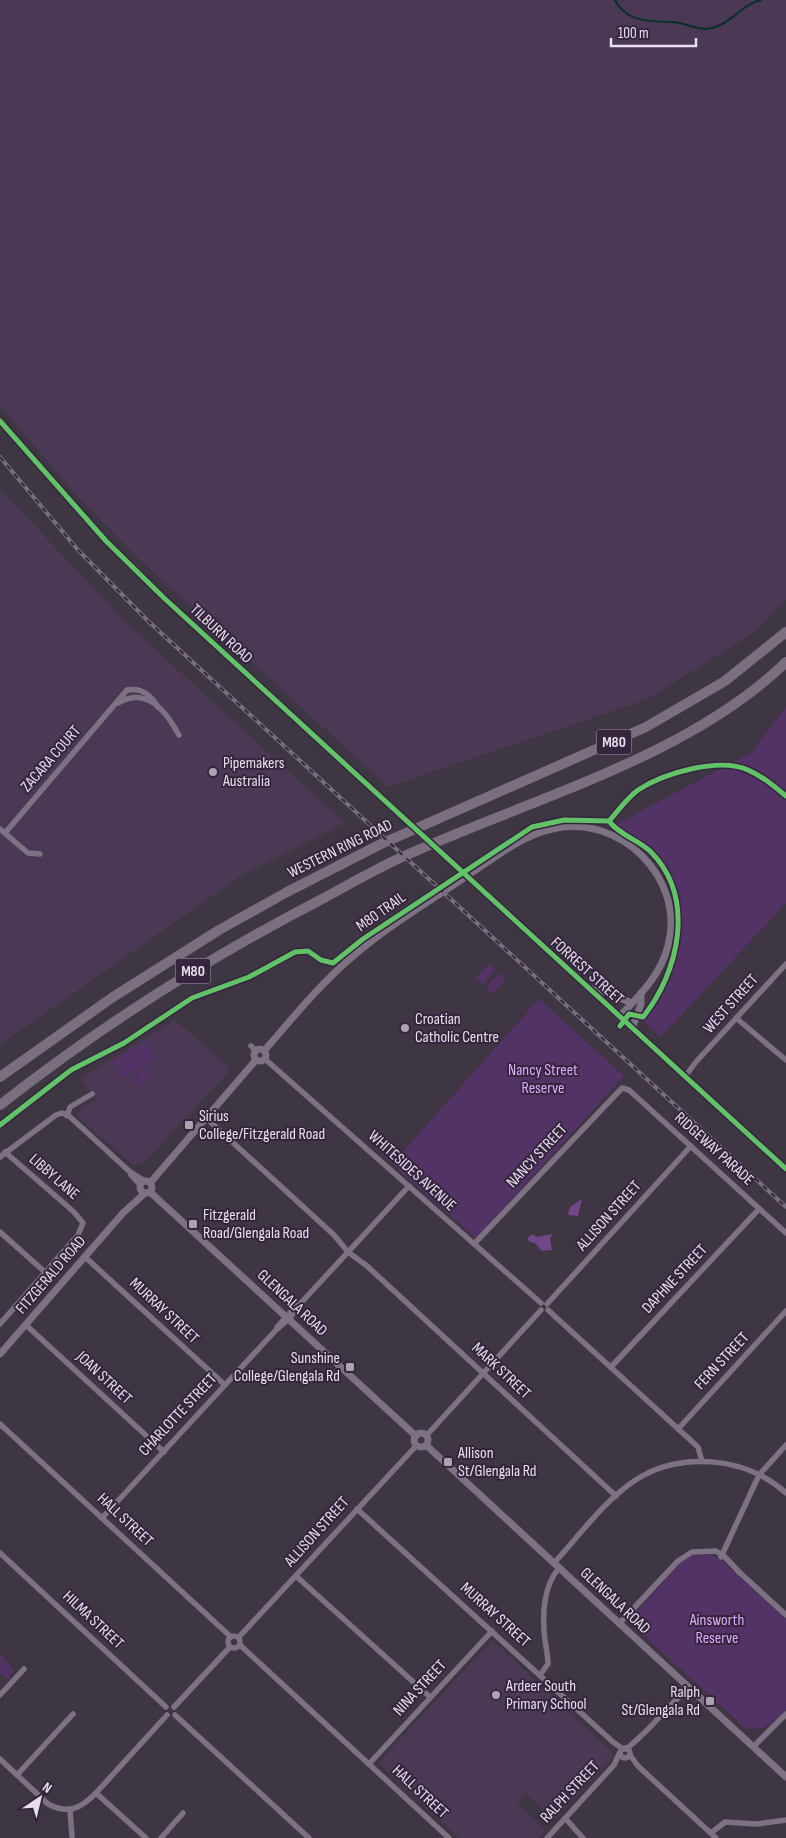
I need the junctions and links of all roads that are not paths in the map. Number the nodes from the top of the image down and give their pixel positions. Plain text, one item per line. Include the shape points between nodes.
1 (0, 421) edge
2 (786, 632) edge
3 (786, 662) edge
4 (179, 735) dead end
5 (2, 831) edge
6 (439, 852) joint
7 (40, 854) dead end
8 (786, 964) edge
9 (587, 988) junction
10 (642, 993) junction
11 (632, 1003) junction
12 (738, 1016) junction
13 (619, 1017) junction
14 (632, 1029) junction
15 (257, 1049) junction
16 (265, 1059) junction
17 (256, 1060) junction
18 (786, 1060) edge
19 (684, 1076) junction
20 (0, 1077) edge
21 (622, 1088) joint
22 (92, 1094) dead end
23 (0, 1105) edge
24 (67, 1116) junction
25 (205, 1118) junction
26 (691, 1146) junction
27 (6, 1152) junction
28 (0, 1157) edge
29 (786, 1169) edge
30 (409, 1186) junction
31 (145, 1187) junction
32 (759, 1209) junction
33 (0, 1232) edge
34 (786, 1233) edge
35 (474, 1244) junction
36 (350, 1250) junction
37 (86, 1257) junction
38 (45, 1272) junction
39 (544, 1307) junction
40 (786, 1311) edge
41 (287, 1317) junction
42 (1, 1320) edge
43 (26, 1325) junction
44 (0, 1354) edge
45 (611, 1367) junction
46 (483, 1373) junction
47 (225, 1385) junction
48 (0, 1424) edge
49 (678, 1429) junction
50 (416, 1436) junction
51 (426, 1436) junction
52 (426, 1445) junction
53 (786, 1445) edge
54 (416, 1446) junction
55 (164, 1452) junction
56 (702, 1461) junction
57 (759, 1475) junction
58 (786, 1493) edge
59 (616, 1496) junction
60 (357, 1508) junction
61 (102, 1518) junction
62 (0, 1553) edge
63 (722, 1556) junction
64 (557, 1566) junction
65 (296, 1576) junction
66 (786, 1615) edge
67 (620, 1624) junction
68 (492, 1631) junction
69 (231, 1637) junction
70 (238, 1637) junction
71 (240, 1645) junction
72 (230, 1646) junction
73 (24, 1669) dead end
74 (539, 1674) junction
75 (687, 1686) junction
76 (0, 1695) edge
77 (430, 1697) junction
78 (166, 1707) junction
79 (174, 1707) junction
80 (73, 1714) dead end
81 (786, 1714) edge
82 (174, 1715) junction
83 (167, 1716) junction
84 (753, 1747) junction
85 (625, 1753) junction
86 (0, 1759) edge
87 (369, 1764) junction
88 (17, 1774) junction
89 (786, 1777) edge
90 (96, 1792) junction
91 (70, 1810) junction
92 (183, 1813) dead end
93 (563, 1820) junction
94 (786, 1820) edge
95 (711, 1833) junction
96 (72, 1836) dead end
97 (146, 1838) edge
98 (161, 1838) edge
99 (309, 1838) edge
100 (449, 1838) edge
101 (547, 1838) edge
102 (583, 1838) edge
103 (716, 1838) edge

1 - 6 street, TILBURN ROAD via 136,571
2 - 20 highway, WESTERN RING ROAD / M80 via 725,681 674,712 562,766 382,844 287,892 187,949 72,1024
3 - 23 highway, M80 via 745,697 668,744 399,858 278,922 88,1040
4 - 5 street, ZACARA COURT via 172,721 142,697 134,696 118,703
5 - 7 street via 28,853
6 - 9 street, FORREST STREET
8 - 12 street, WEST STREET
9 - 11 street
9 - 13 street, FORREST STREET
10 - 11 street
10 - 14 street
10 - 15 street via 659,970 668,944 671,917 664,888 656,873 635,849 606,832 590,827 552,828 519,842 477,869 351,958
11 - 13 street
12 - 18 street
12 - 19 street, WEST STREET
13 - 14 street, FORREST STREET
14 - 19 street, FORREST STREET
15 - 16 street
15 - 17 street
16 - 17 street
16 - 30 street, WHITESIDES AVENUE
17 - 25 street, FITZGERALD ROAD
19 - 29 street, FORREST STREET
21 - 26 street, RIDGEWAY PARADE via 629,1090
21 - 35 street, NANCY STREET
22 - 24 street via 74,1105
24 - 27 street via 50,1120
24 - 31 street
25 - 31 street, FITZGERALD ROAD
25 - 36 street, MARK STREET
26 - 32 street, RIDGEWAY PARADE
26 - 39 street, ALLISON STREET
27 - 28 street
27 - 38 street, LIBBY LANE via 83,1223 78,1235
30 - 35 street, WHITESIDES AVENUE
30 - 36 street, CHARLOTTE STREET
31 - 37 street, FITZGERALD ROAD
31 - 41 street, GLENGALA ROAD
32 - 34 street, RIDGEWAY PARADE
32 - 45 street, DAPHNE STREET
33 - 38 street
35 - 39 street, WHITESIDES AVENUE
36 - 41 street, CHARLOTTE STREET
36 - 46 street, MARK STREET
37 - 43 street, FITZGERALD ROAD
37 - 47 street, MURRAY STREET
38 - 42 street
39 - 45 street, WHITESIDES AVENUE
39 - 46 street, ALLISON STREET
40 - 49 street, FERN STREET
41 - 47 street, CHARLOTTE STREET
41 - 50 street, GLENGALA ROAD
43 - 44 street, FITZGERALD ROAD
43 - 55 street, JOAN STREET
45 - 49 street, WHITESIDES AVENUE
46 - 51 street, ALLISON STREET
46 - 59 street, MARK STREET
47 - 55 street, CHARLOTTE STREET
48 - 61 street, HALL STREET
49 - 56 street, WHITESIDES AVENUE via 698,1447
50 - 51 street
50 - 54 street
51 - 52 street
52 - 54 street
52 - 64 street, GLENGALA ROAD
53 - 57 street
54 - 60 street, ALLISON STREET
55 - 61 street, CHARLOTTE STREET
56 - 57 street via 729,1464
56 - 59 street via 681,1462 650,1472
57 - 58 street
57 - 63 street
59 - 64 street
60 - 65 street, ALLISON STREET
60 - 68 street, MURRAY STREET
61 - 69 street, HALL STREET
62 - 78 street, HILMA STREET
63 - 66 street
63 - 67 street via 702,1550 680,1558
64 - 67 street, GLENGALA ROAD
64 - 74 street via 545,1603 544,1634 548,1661
65 - 70 street, ALLISON STREET
65 - 77 street
67 - 75 street, GLENGALA ROAD
68 - 74 street, MURRAY STREET
68 - 77 street, NINA STREET
69 - 70 street
69 - 72 street
70 - 71 street
71 - 72 street via 236,1648
71 - 87 street, HALL STREET
72 - 79 street
73 - 76 street
74 - 85 street, MURRAY STREET
75 - 84 street, GLENGALA ROAD
75 - 85 street, RALPH STREET
77 - 87 street, NINA STREET
78 - 79 street
78 - 83 street
79 - 82 street
80 - 88 street
81 - 84 street
82 - 83 street
82 - 99 street
83 - 90 street
84 - 89 street, GLENGALA ROAD
85 - 93 street, RALPH STREET
85 - 95 street, MURRAY STREET
86 - 88 street
87 - 100 street, HALL STREET
88 - 91 street via 48,1804
90 - 91 street via 84,1804
90 - 97 street
91 - 96 street
92 - 98 street
93 - 101 street, RALPH STREET
93 - 102 street
94 - 95 street via 756,1824 724,1822
95 - 103 street, MURRAY STREET

